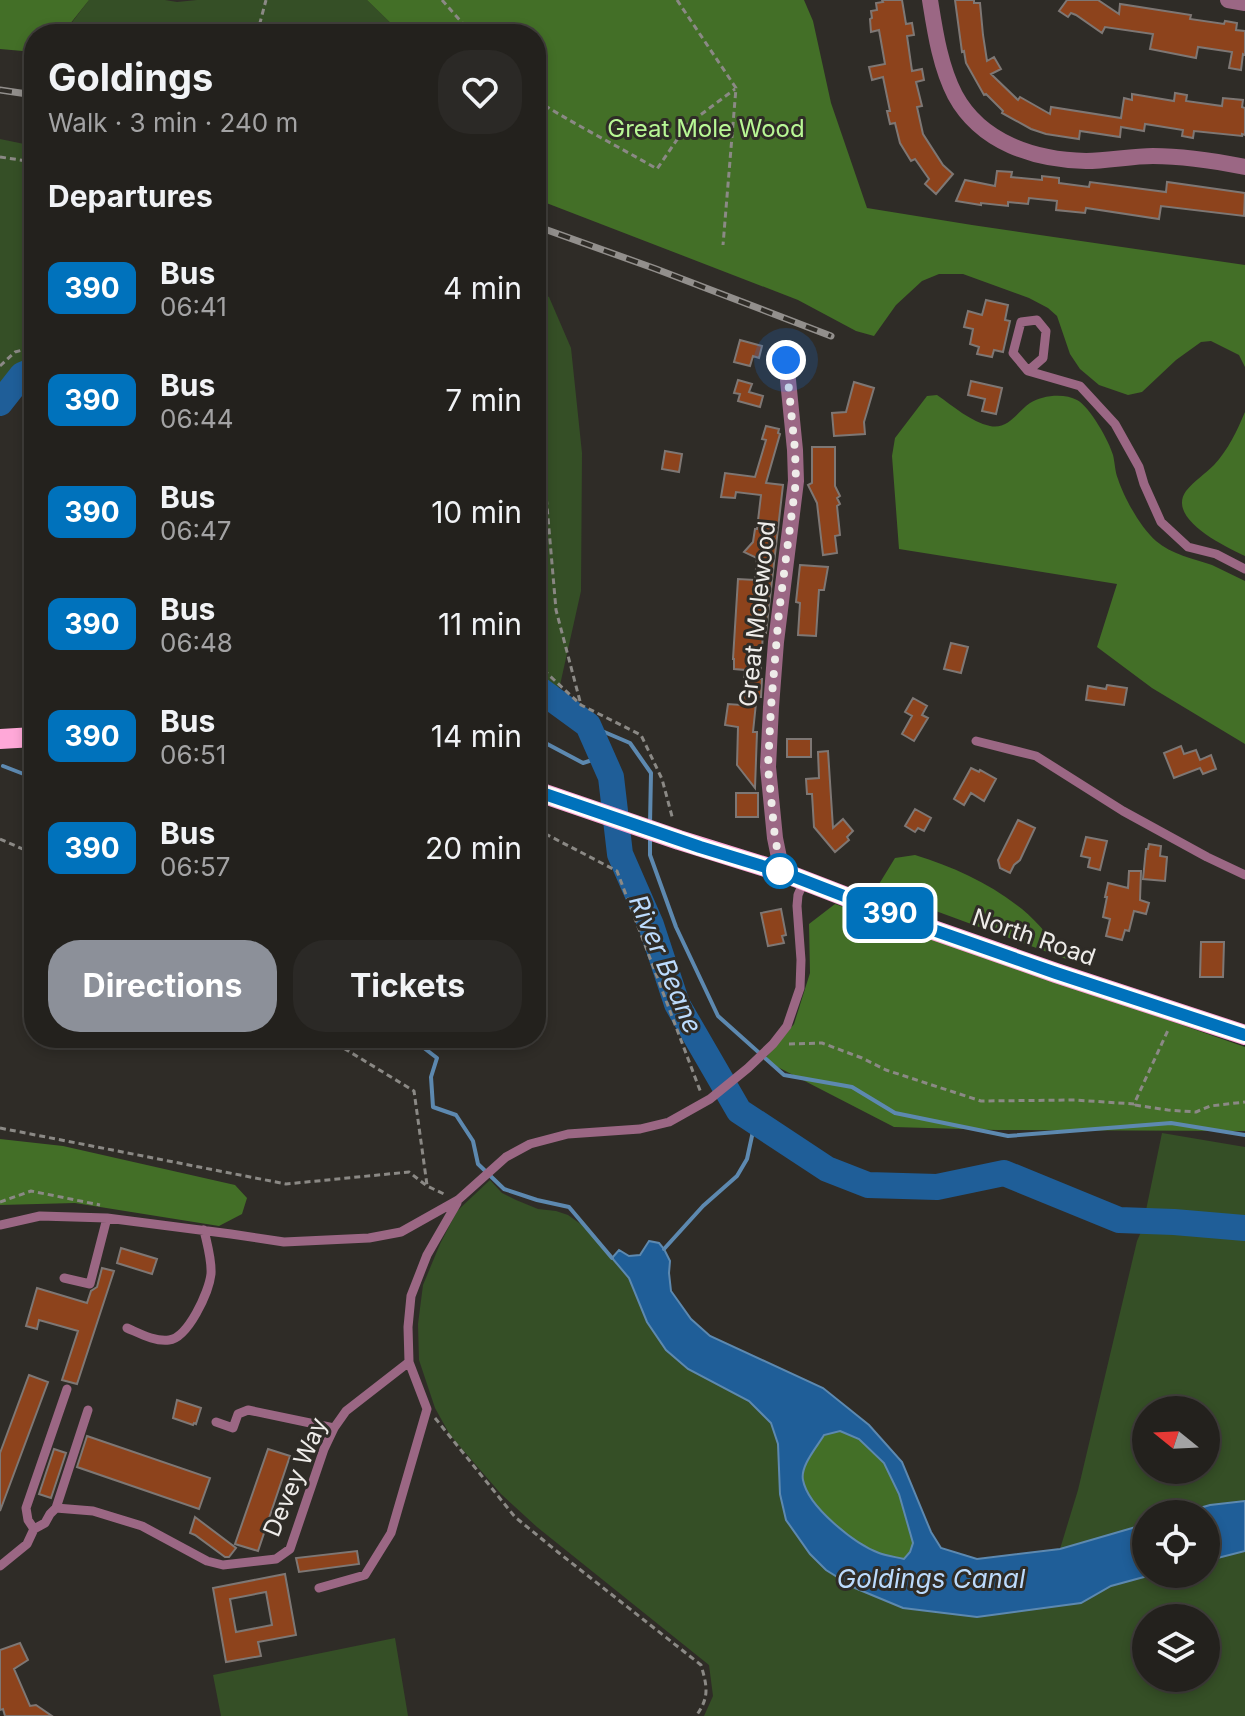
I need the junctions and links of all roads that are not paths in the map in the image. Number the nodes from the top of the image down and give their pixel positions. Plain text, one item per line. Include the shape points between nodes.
1 (930, 0) edge
2 (1228, 0) edge
3 (1245, 3) edge
4 (1245, 167) edge
5 (786, 360) dead end
6 (1028, 371) junction
7 (1245, 569) edge
8 (24, 738) edge
9 (0, 739) edge
10 (976, 741) dead end
11 (546, 794) edge
12 (782, 872) junction
13 (1245, 875) edge
14 (804, 880) junction
15 (1245, 1035) edge
16 (458, 1200) junction
17 (107, 1218) junction
18 (0, 1225) edge
19 (204, 1230) junction
20 (64, 1278) dead end
21 (127, 1328) dead end
22 (409, 1362) junction
23 (67, 1389) dead end
24 (88, 1410) dead end
25 (216, 1422) dead end
26 (334, 1428) junction
27 (56, 1508) junction
28 (34, 1529) junction
29 (0, 1566) edge
30 (319, 1588) dead end

1 - 4 street via 955,95 988,132 1013,147 1059,159 1153,156
2 - 3 street
5 - 12 street, Great Molewood via 796,481 779,612 768,767
6 - 6 lane via 1043,358 1046,331 1037,320 1021,322 1013,353
6 - 7 lane via 1080,386 1115,424 1161,522 1188,547
8 - 9 main road
10 - 13 lane via 1036,756 1123,811
11 - 12 main road, North Road
12 - 14 main road, North Road
14 - 15 main road, North Road via 919,925
14 - 16 lane via 797,906 800,988 787,1026 748,1068 708,1101 669,1122 530,1144 506,1157
16 - 19 lane via 401,1232 369,1238 284,1242
16 - 22 lane via 411,1296
17 - 18 lane via 40,1216
17 - 19 lane
17 - 20 lane via 90,1284
19 - 21 lane via 211,1277 183,1333 166,1341
22 - 26 lane, Devey Way via 346,1411
22 - 30 lane via 427,1409 391,1533 365,1575
23 - 28 lane via 26,1508
24 - 27 lane
25 - 26 lane via 233,1428 238,1414 248,1410
26 - 27 lane, Devey Way via 290,1549 276,1559 223,1565 142,1526 93,1511
27 - 28 lane
28 - 29 lane via 27,1544

